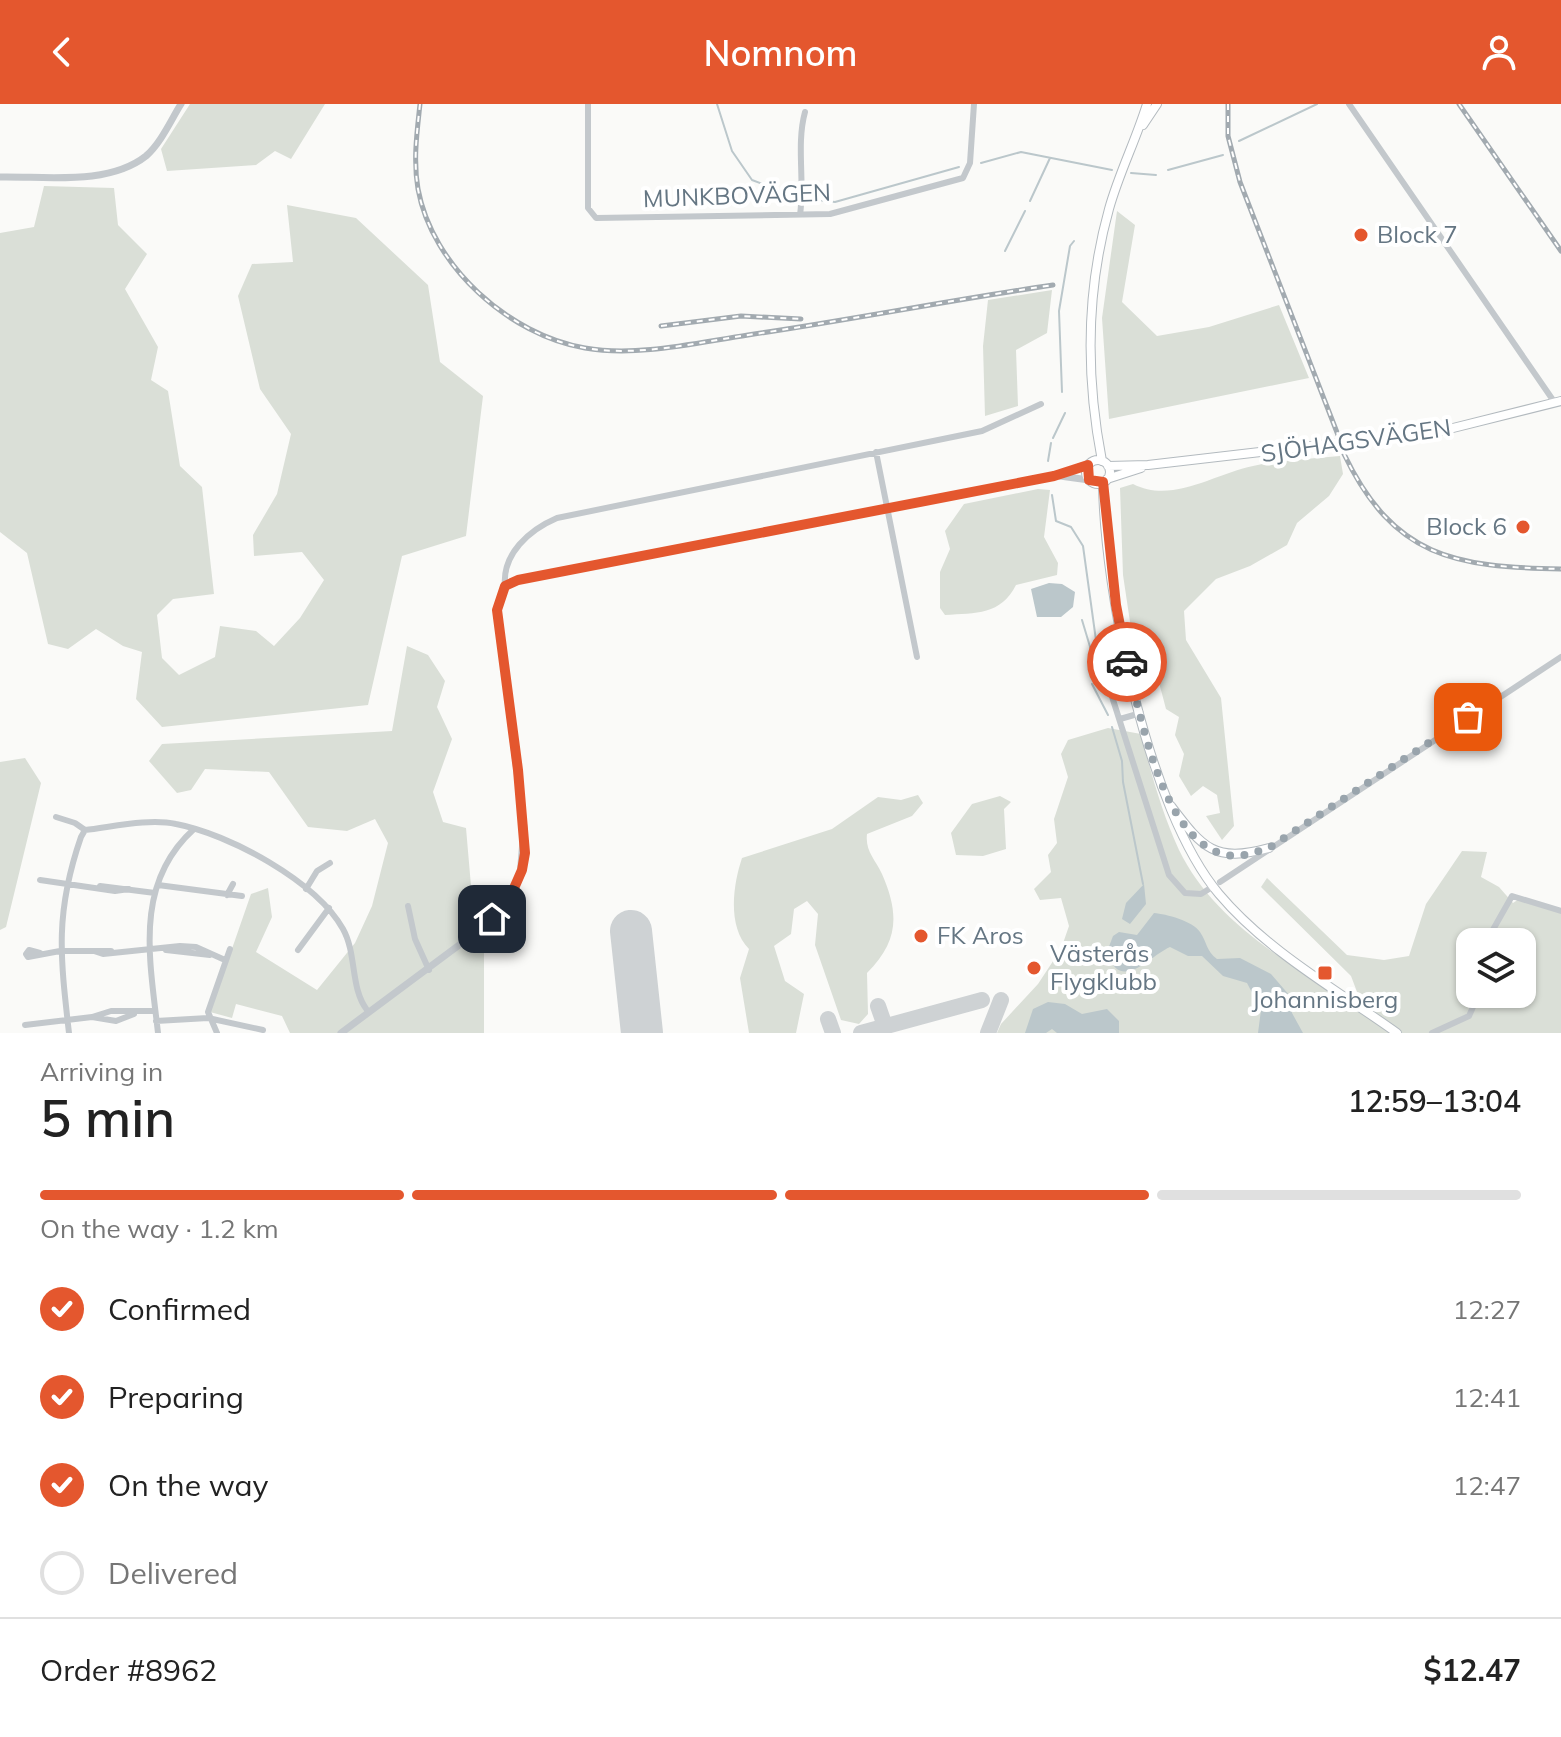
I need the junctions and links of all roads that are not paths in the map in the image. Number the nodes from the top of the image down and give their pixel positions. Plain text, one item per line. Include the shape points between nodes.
1 (181, 104) edge
2 (588, 104) edge
3 (974, 104) edge
4 (1147, 104) edge
5 (1157, 104) edge
6 (1349, 104) edge
7 (805, 112) dead end
8 (1138, 132) junction
9 (0, 177) edge
10 (800, 215) junction
11 (1558, 402) edge
12 (1041, 404) dead end
13 (1096, 428) junction
14 (876, 452) junction
15 (1090, 463) junction
16 (1105, 463) junction
17 (1148, 465) junction
18 (1054, 476) junction
19 (1105, 480) junction
20 (1091, 481) junction
21 (887, 508) junction
22 (1104, 514) junction
23 (505, 586) junction
24 (1121, 641) junction
25 (917, 657) dead end
26 (1561, 657) edge
27 (1107, 681) joint
28 (1141, 713) junction
29 (1120, 719) junction
30 (1167, 800) junction
31 (56, 817) dead end
32 (194, 829) junction
33 (85, 830) junction
34 (1269, 848) junction
35 (330, 863) dead end
36 (40, 880) dead end
37 (67, 882) junction
38 (1220, 882) dead end
39 (233, 884) dead end
40 (158, 885) junction
41 (306, 889) junction
42 (1209, 889) dead end
43 (155, 893) junction
44 (227, 895) junction
45 (242, 896) dead end
46 (408, 906) dead end
47 (329, 908) junction
48 (1561, 911) edge
49 (1494, 928) edge
50 (230, 949) dead end
51 (149, 950) junction
52 (298, 950) dead end
53 (60, 951) junction
54 (40, 953) dead end
55 (225, 960) junction
56 (429, 970) junction
57 (1473, 1008) edge
58 (367, 1010) junction
59 (155, 1011) junction
60 (208, 1018) junction
61 (67, 1020) junction
62 (156, 1021) junction
63 (25, 1025) dead end
64 (263, 1030) dead end
65 (69, 1033) edge
66 (158, 1033) edge
67 (217, 1033) edge
68 (341, 1033) edge
69 (1397, 1033) edge
70 (1432, 1033) edge

1 - 9 street via 146,155 118,170
2 - 10 street, MUNKBOVÄGEN via 588,208 596,218
3 - 10 street, MUNKBOVÄGEN via 970,163 963,178 830,214
4 - 8 main road
5 - 8 main road
6 - 11 street
7 - 10 street via 800,128
8 - 13 main road via 1114,193 1097,259 1091,352
11 - 17 main road, SJÖHAGSVÄGEN via 1441,431
12 - 14 street via 991,429
13 - 15 main road
13 - 16 main road
14 - 21 street
14 - 23 street via 557,518 527,537 508,559
15 - 16 main road, SJÖHAGSVÄGEN
15 - 18 street
15 - 20 main road
16 - 17 main road, SJÖHAGSVÄGEN
16 - 19 main road
17 - 19 main road, SJÖHAGSVÄGEN
18 - 20 street
18 - 21 street
19 - 20 main road, SJÖHAGSVÄGEN
19 - 22 main road
20 - 22 main road
21 - 23 street
21 - 25 street
22 - 24 main road
23 - 56 street via 497,610 524,828 522,870 492,919
24 - 27 main road
24 - 28 main road
26 - 34 street
27 - 29 street
28 - 29 street
28 - 30 main road
29 - 42 street via 1169,875 1185,893
30 - 34 main road via 1209,849 1234,856
30 - 69 main road via 1191,857 1234,910
31 - 33 street
32 - 33 street via 166,822
32 - 40 street via 171,851
32 - 41 street via 220,836
33 - 37 street
34 - 38 street
35 - 41 street via 317,871
36 - 37 street
37 - 43 street
37 - 53 street
39 - 44 street
40 - 43 street
40 - 44 street
41 - 47 street
43 - 51 street
44 - 45 street
46 - 56 street
47 - 52 street
47 - 58 street via 350,944 359,998
48 - 49 street via 1512,896
50 - 55 street
51 - 53 street
51 - 55 street
51 - 59 street
53 - 54 street
53 - 61 street
55 - 60 street
56 - 58 street
57 - 70 street via 1469,1016
58 - 68 street
59 - 61 street via 116,1021
59 - 62 street
60 - 62 street
60 - 64 street
60 - 67 street
61 - 63 street
61 - 65 street
62 - 66 street

